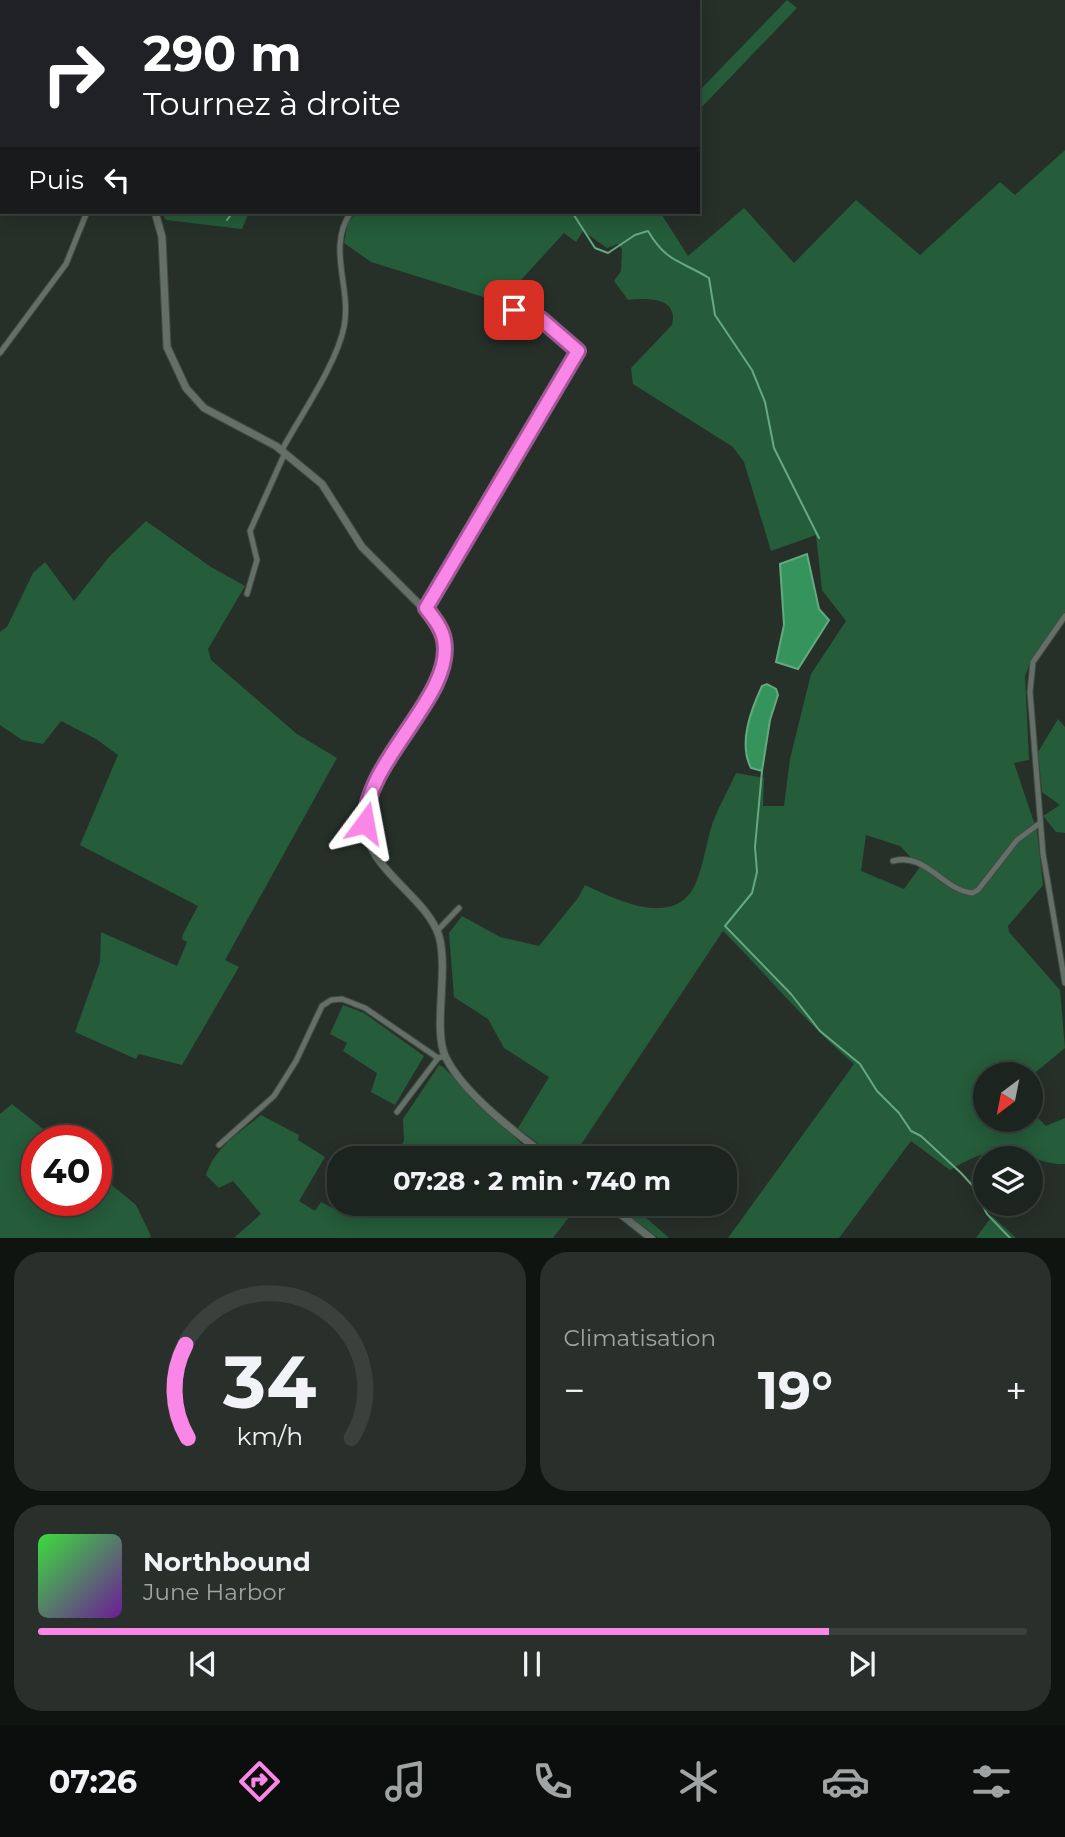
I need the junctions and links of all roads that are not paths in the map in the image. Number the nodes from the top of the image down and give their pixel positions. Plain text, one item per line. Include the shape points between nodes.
1 (86, 214) edge
2 (156, 214) edge
3 (350, 214) edge
4 (510, 307) dead end
5 (0, 353) edge
6 (283, 451) junction
7 (247, 594) dead end
8 (426, 608) junction
9 (1065, 616) edge
10 (1040, 823) junction
11 (894, 861) dead end
12 (459, 908) dead end
13 (437, 931) junction
14 (1065, 983) edge
15 (441, 1057) junction
16 (397, 1112) dead end
17 (219, 1145) dead end
18 (535, 1146) edge
19 (624, 1216) edge
20 (652, 1238) edge

1 - 5 street via 65,264
2 - 6 street via 162,237 167,346 179,377 204,408
3 - 6 street via 338,244 346,304 343,332
4 - 8 street via 541,319 578,351
6 - 7 street via 250,531 257,561
6 - 8 street via 322,484 362,547
8 - 13 street via 443,633 444,665 374,786 365,823 376,853
9 - 10 street via 1038,651 1030,672
10 - 11 street via 1017,840 972,893 952,887 918,860
10 - 14 street
12 - 13 street
13 - 15 street via 443,958
15 - 16 street
15 - 17 street via 365,1008 331,1000 322,1006 274,1096
15 - 18 street
19 - 20 street

